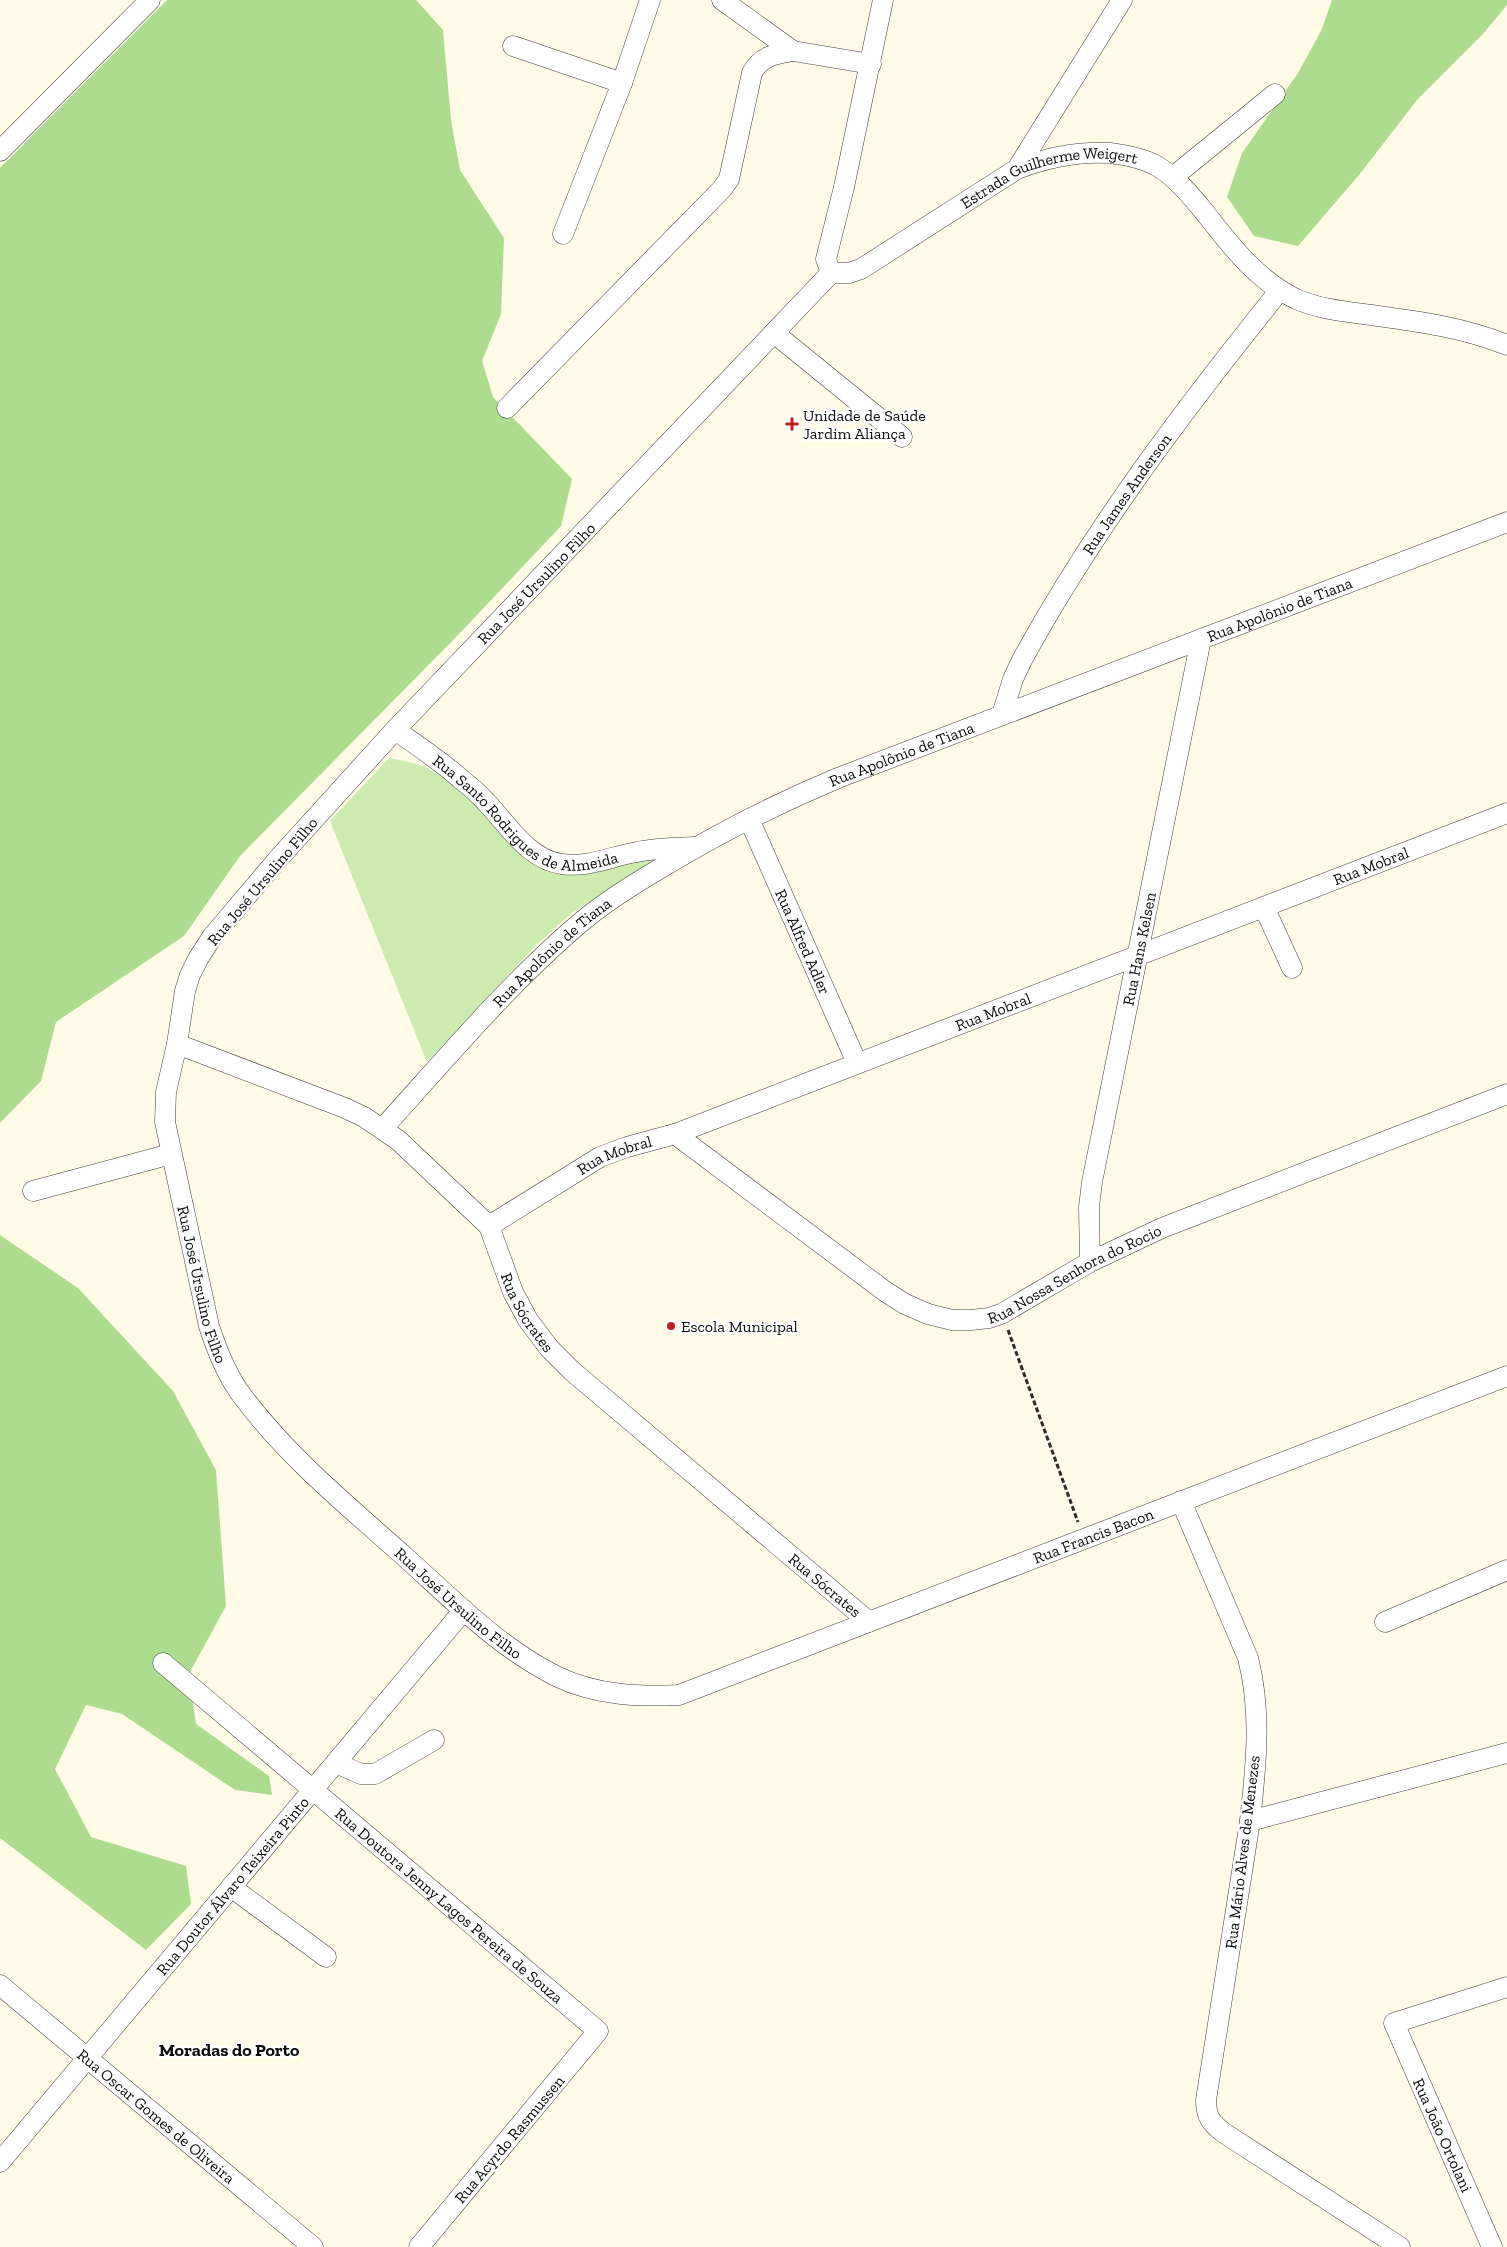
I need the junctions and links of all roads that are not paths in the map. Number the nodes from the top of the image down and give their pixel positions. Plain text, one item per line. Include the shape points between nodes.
1 (150, 0) edge
2 (650, 0) edge
3 (722, 0) edge
4 (883, 0) edge
5 (1122, 0) edge
6 (513, 46) dead end
7 (794, 51) junction
8 (871, 64) junction
9 (622, 83) junction
10 (1275, 94) dead end
11 (0, 150) edge
12 (1017, 169) junction
13 (1173, 177) junction
14 (563, 234) dead end
15 (831, 273) junction
16 (1280, 290) junction
17 (774, 333) junction
18 (1507, 345) edge
19 (507, 408) dead end
20 (902, 437) dead end
21 (1507, 522) edge
22 (1200, 639) junction
23 (1002, 715) junction
24 (395, 730) junction
25 (1507, 813) edge
26 (749, 819) junction
27 (696, 847) junction
28 (1264, 907) junction
29 (1137, 955) junction
30 (1292, 968) dead end
31 (177, 1044) junction
32 (857, 1063) junction
33 (1507, 1094) edge
34 (383, 1128) junction
35 (675, 1134) junction
36 (171, 1154) junction
37 (33, 1191) dead end
38 (489, 1226) junction
39 (1090, 1262) junction
40 (1507, 1376) edge
41 (1181, 1501) junction
42 (1507, 1570) edge
43 (464, 1610) junction
44 (868, 1622) junction
45 (1385, 1622) dead end
46 (163, 1663) dead end
47 (679, 1695) joint
48 (434, 1740) dead end
49 (1507, 1753) edge
50 (336, 1762) junction
51 (313, 1790) junction
52 (1250, 1821) junction
53 (231, 1887) junction
54 (326, 1957) dead end
55 (0, 1986) edge
56 (1507, 1987) edge
57 (598, 2031) joint
58 (87, 2058) junction
59 (0, 2162) edge
60 (313, 2247) edge
61 (419, 2247) edge
62 (1400, 2247) edge
63 (1492, 2247) edge

1 - 11 street
2 - 9 street
3 - 7 street
4 - 8 street
5 - 12 street
6 - 9 street
7 - 8 street
7 - 19 street via 770,55 757,63 752,73 729,179 722,189
8 - 15 street via 826,259
9 - 14 street
10 - 13 street
12 - 13 street, Estrada Guilherme Weigert via 1042,159 1095,152 1140,159
12 - 15 street, Estrada Guilherme Weigert via 861,269 850,273
13 - 16 street, Estrada Guilherme Weigert via 1243,258
15 - 17 street, Rua José Ursulino Filho
16 - 18 street, Estrada Guilherme Weigert via 1324,307 1457,328
16 - 23 street, Rua James Anderson via 1185,410 1092,545 1022,660
17 - 20 street
17 - 24 street, Rua José Ursulino Filho
21 - 22 street, Rua Apolônio de Tiana
22 - 23 street, Rua Apolônio de Tiana
22 - 29 street, Rua Hans Kelsen
23 - 26 street, Rua Apolônio de Tiana via 815,788
24 - 27 street, Rua Santo Rodrigues de Almeida via 455,774 524,844 549,861 578,865 645,850
24 - 31 street, Rua José Ursulino Filho via 212,937 190,975
25 - 28 street, Rua Mobral
26 - 27 street, Rua Apolônio de Tiana
26 - 32 street, Rua Alfred Adler
27 - 34 street, Rua Apolônio de Tiana via 610,900 573,928 513,987
28 - 29 street, Rua Mobral
28 - 30 street
29 - 32 street, Rua Mobral
29 - 39 street, Rua Hans Kelsen via 1092,1182
31 - 34 street, Rua Sócrates via 345,1108
31 - 36 street, Rua José Ursulino Filho via 164,1107
32 - 35 street, Rua Mobral
33 - 39 street, Rua Nossa Senhora do Rocio via 1162,1228
34 - 38 street, Rua Sócrates
35 - 38 street, Rua Mobral via 600,1157
35 - 39 street, Rua Nossa Senhora do Rocio via 886,1292 928,1314 952,1320 1001,1314
36 - 37 street
36 - 43 street, Rua José Ursulino Filho via 209,1326 217,1350 242,1396 310,1471
38 - 44 street, Rua Sócrates via 513,1292 528,1320 572,1371
40 - 41 street, Rua Francis Bacon
41 - 44 street, Rua Francis Bacon
41 - 52 street, Rua Mário Alves de Menezes via 1238,1632 1254,1682 1256,1737
42 - 45 street
43 - 47 street, Rua José Ursulino Filho via 514,1651 559,1678 616,1694
43 - 50 street, Rua Doutor Álvaro Teixeira Pinto
44 - 47 street, Rua Francis Bacon
46 - 51 street, Rua Doutora Jenny Lagos Pereira de Souza
48 - 50 street via 375,1774 362,1774
49 - 52 street
50 - 51 street, Rua Doutor Álvaro Teixeira Pinto
51 - 53 street, Rua Doutor Álvaro Teixeira Pinto
51 - 57 street, Rua Doutora Jenny Lagos Pereira de Souza
52 - 62 street, Rua Mário Alves de Menezes via 1206,2114 1211,2124
53 - 54 street
53 - 58 street, Rua Doutor Álvaro Teixeira Pinto
55 - 58 street, Rua Oscar Gomes de Oliveira
56 - 63 street, Rua João Ortolani via 1394,2023
57 - 61 street, Rua Acyrdo Rasmussen
58 - 59 street, Rua Doutor Álvaro Teixeira Pinto
58 - 60 street, Rua Oscar Gomes de Oliveira

